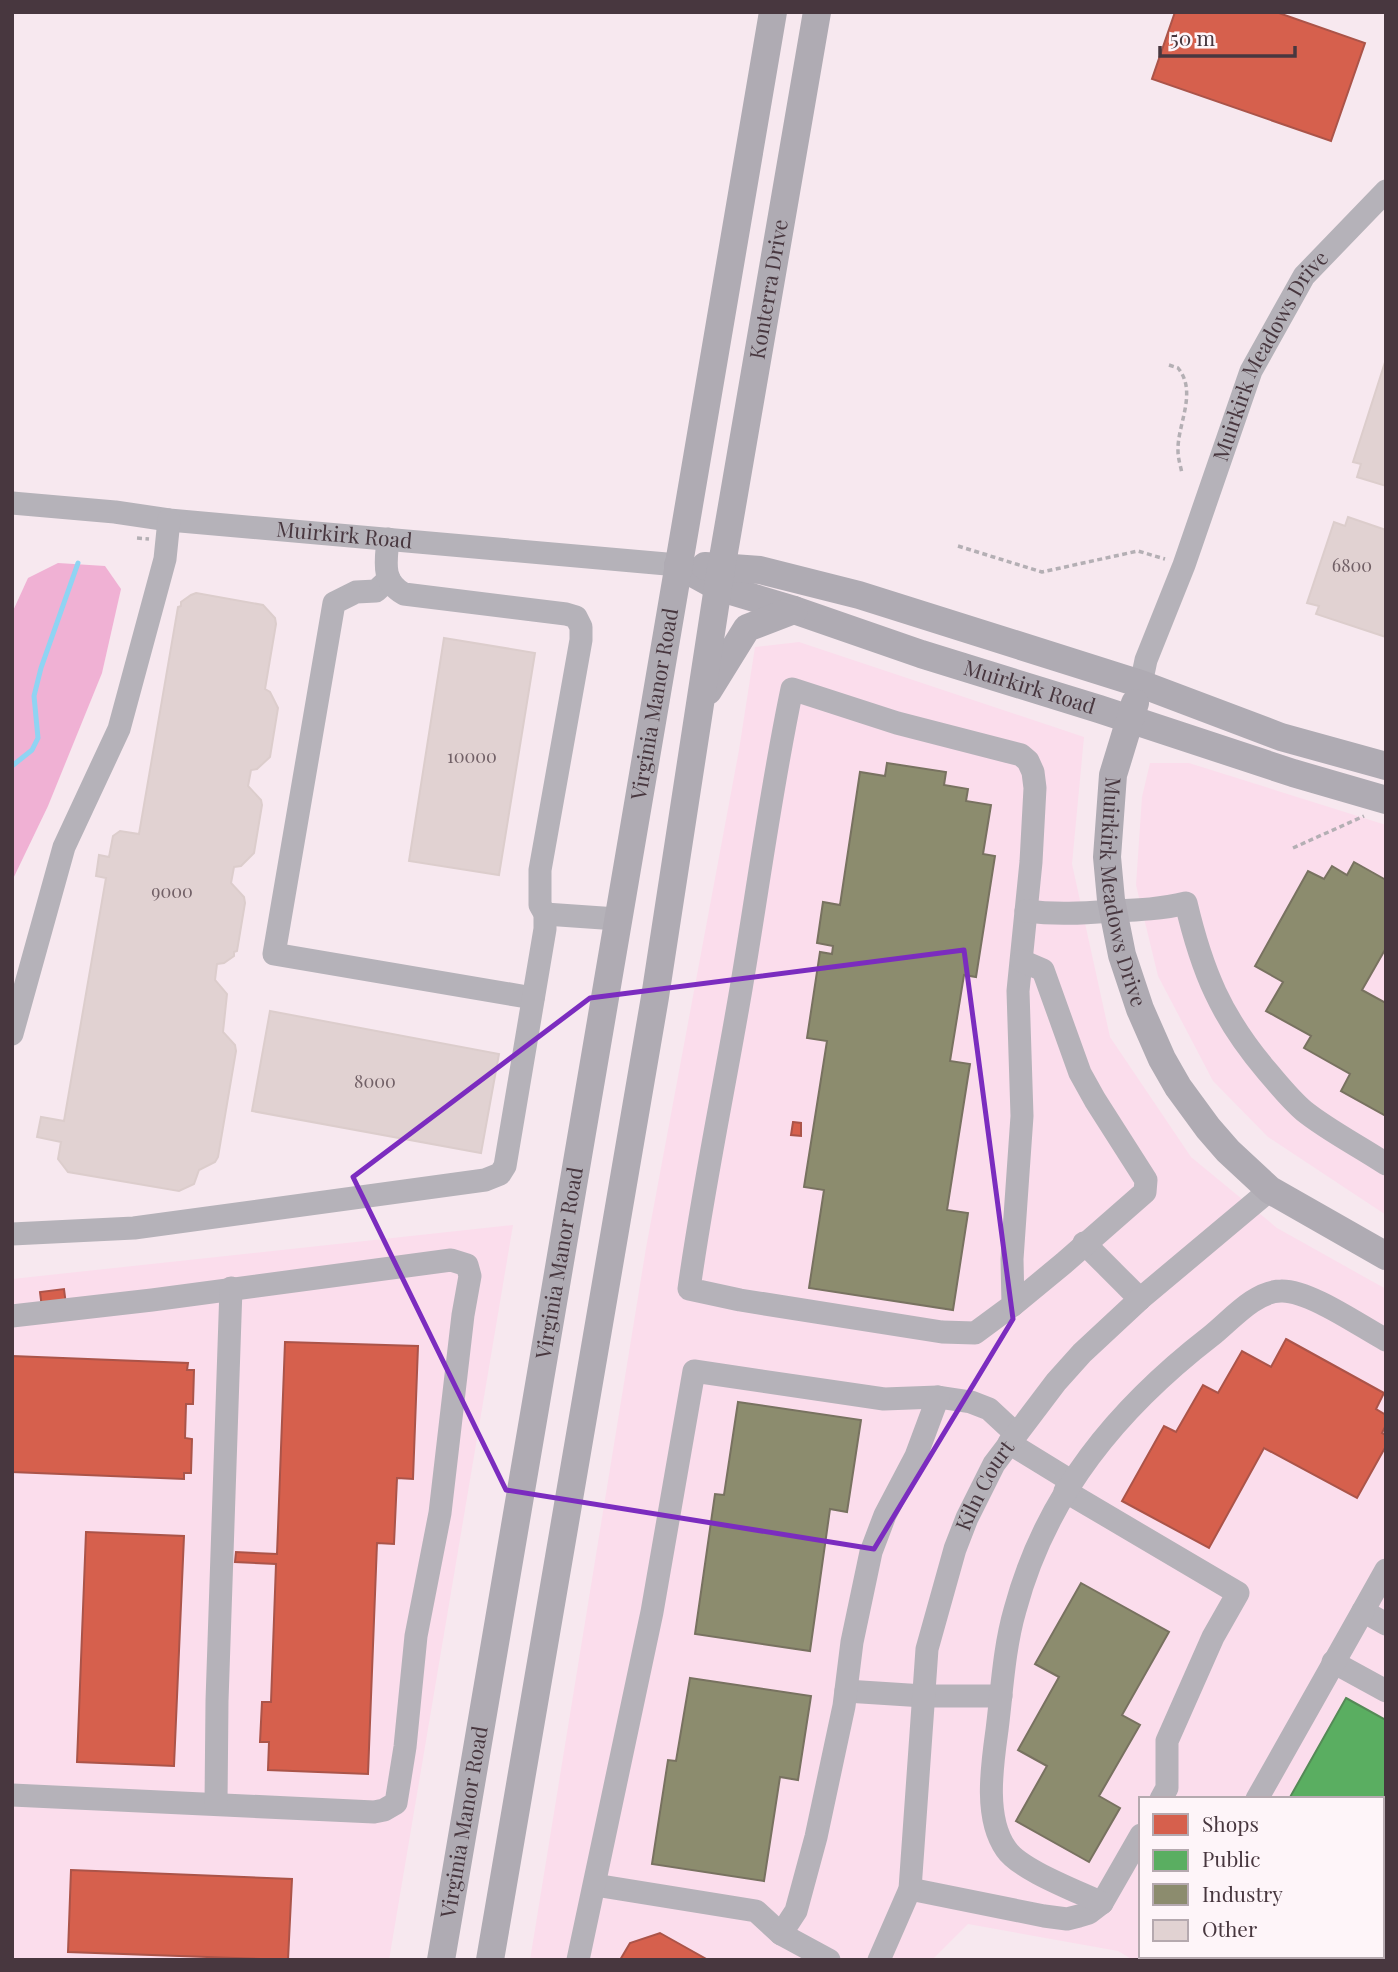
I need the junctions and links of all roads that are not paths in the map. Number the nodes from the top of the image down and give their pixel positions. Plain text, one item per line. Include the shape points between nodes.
1 (773, 12) edge
2 (817, 12) edge
3 (1386, 191) edge
4 (12, 503) edge
5 (169, 520) junction
6 (388, 539) junction
7 (678, 565) junction
8 (720, 577) junction
9 (389, 579) junction
10 (794, 610) junction
11 (1141, 684) junction
12 (699, 706) junction
13 (1130, 719) junction
14 (1386, 766) edge
15 (1378, 807) edge
16 (1026, 911) junction
17 (1113, 911) junction
18 (545, 914) junction
19 (617, 919) junction
20 (1022, 961) junction
21 (533, 998) junction
22 (12, 1034) edge
23 (1386, 1164) edge
24 (1270, 1190) junction
25 (12, 1234) edge
26 (1084, 1243) junction
27 (1386, 1256) edge
28 (231, 1288) junction
29 (1140, 1299) junction
30 (1013, 1305) junction
31 (12, 1315) edge
32 (1386, 1340) edge
33 (938, 1397) junction
34 (1013, 1438) junction
35 (1068, 1486) junction
36 (1386, 1570) edge
37 (1363, 1611) junction
38 (1386, 1624) edge
39 (1333, 1662) junction
40 (846, 1691) junction
41 (1386, 1691) edge
42 (924, 1696) junction
43 (1001, 1696) junction
44 (12, 1795) edge
45 (1162, 1797) edge
46 (1258, 1797) edge
47 (216, 1804) junction
48 (1139, 1838) edge
49 (595, 1885) junction
50 (910, 1889) junction
51 (1102, 1903) junction
52 (781, 1934) junction
53 (441, 1960) edge
54 (490, 1960) edge
55 (578, 1960) edge
56 (829, 1960) edge
57 (879, 1960) edge

1 - 7 main road, Konterra Drive
2 - 8 main road, Konterra Drive
3 - 11 street, Muirkirk Meadows Drive via 1304,276 1251,371
4 - 5 street, Muirkirk Road
5 - 6 street, Muirkirk Road
5 - 22 street via 165,559 119,729 64,846
6 - 7 street, Muirkirk Road
6 - 9 street
7 - 8 main road, Muirkirk Road
7 - 19 main road, Virginia Manor Road
8 - 10 main road, Muirkirk Road
8 - 11 main road, Muirkirk Road via 760,570 859,595
8 - 12 main road, Virginia Manor Road
9 - 18 street via 404,594 576,617 581,640 540,870 540,905
9 - 21 street via 376,591 356,592 334,603 274,954
10 - 12 main road via 747,628
10 - 13 main road, Muirkirk Road
11 - 13 main road, Muirkirk Meadows Drive
11 - 14 main road, Muirkirk Road via 1281,737
12 - 54 main road, Virginia Manor Road via 652,1010
13 - 15 main road, Muirkirk Road via 1293,773
13 - 17 main road, Muirkirk Meadows Drive via 1110,800 1107,857
16 - 17 street via 1055,915
16 - 20 street
16 - 30 street via 1035,788 1028,761 1021,755 897,723 792,689 690,1289 942,1332 975,1333
17 - 23 street via 1186,903 1206,975 1237,1033 1304,1110
17 - 24 main road, Muirkirk Meadows Drive via 1122,955 1162,1059 1208,1128
18 - 19 street
18 - 21 street
19 - 53 main road, Virginia Manor Road
20 - 26 street via 1043,970 1080,1073 1146,1180 1145,1192
20 - 30 street via 1018,991 1022,1116
21 - 25 street via 505,1166 485,1181 134,1228
24 - 27 main road, Muirkirk Meadows Drive
24 - 29 street, Kiln Court
26 - 29 street
26 - 30 street
28 - 31 street
28 - 47 street
28 - 47 street via 451,1260 467,1265 470,1276 396,1803 374,1811
29 - 34 street, Kiln Court via 1082,1353
32 - 35 street via 1304,1295 1282,1291 1259,1298 1138,1399
33 - 34 street via 989,1409
33 - 40 street via 871,1552
33 - 49 street via 884,1399 694,1371 652,1612
34 - 35 street
34 - 42 street, Kiln Court via 994,1464 955,1549 927,1649
35 - 43 street via 1036,1546 1014,1610
35 - 45 street via 1238,1594 1213,1637 1167,1741 1167,1788
36 - 37 street
37 - 38 street
37 - 39 street
39 - 41 street
39 - 46 street
40 - 42 street
40 - 52 street via 816,1837 796,1911
42 - 43 street
42 - 50 street, Kiln Court
43 - 51 street via 993,1782 999,1836 1014,1859
44 - 47 street
48 - 51 street
49 - 52 street via 756,1911
49 - 55 street
50 - 51 street via 1067,1919 1089,1913
50 - 57 street
52 - 56 street

